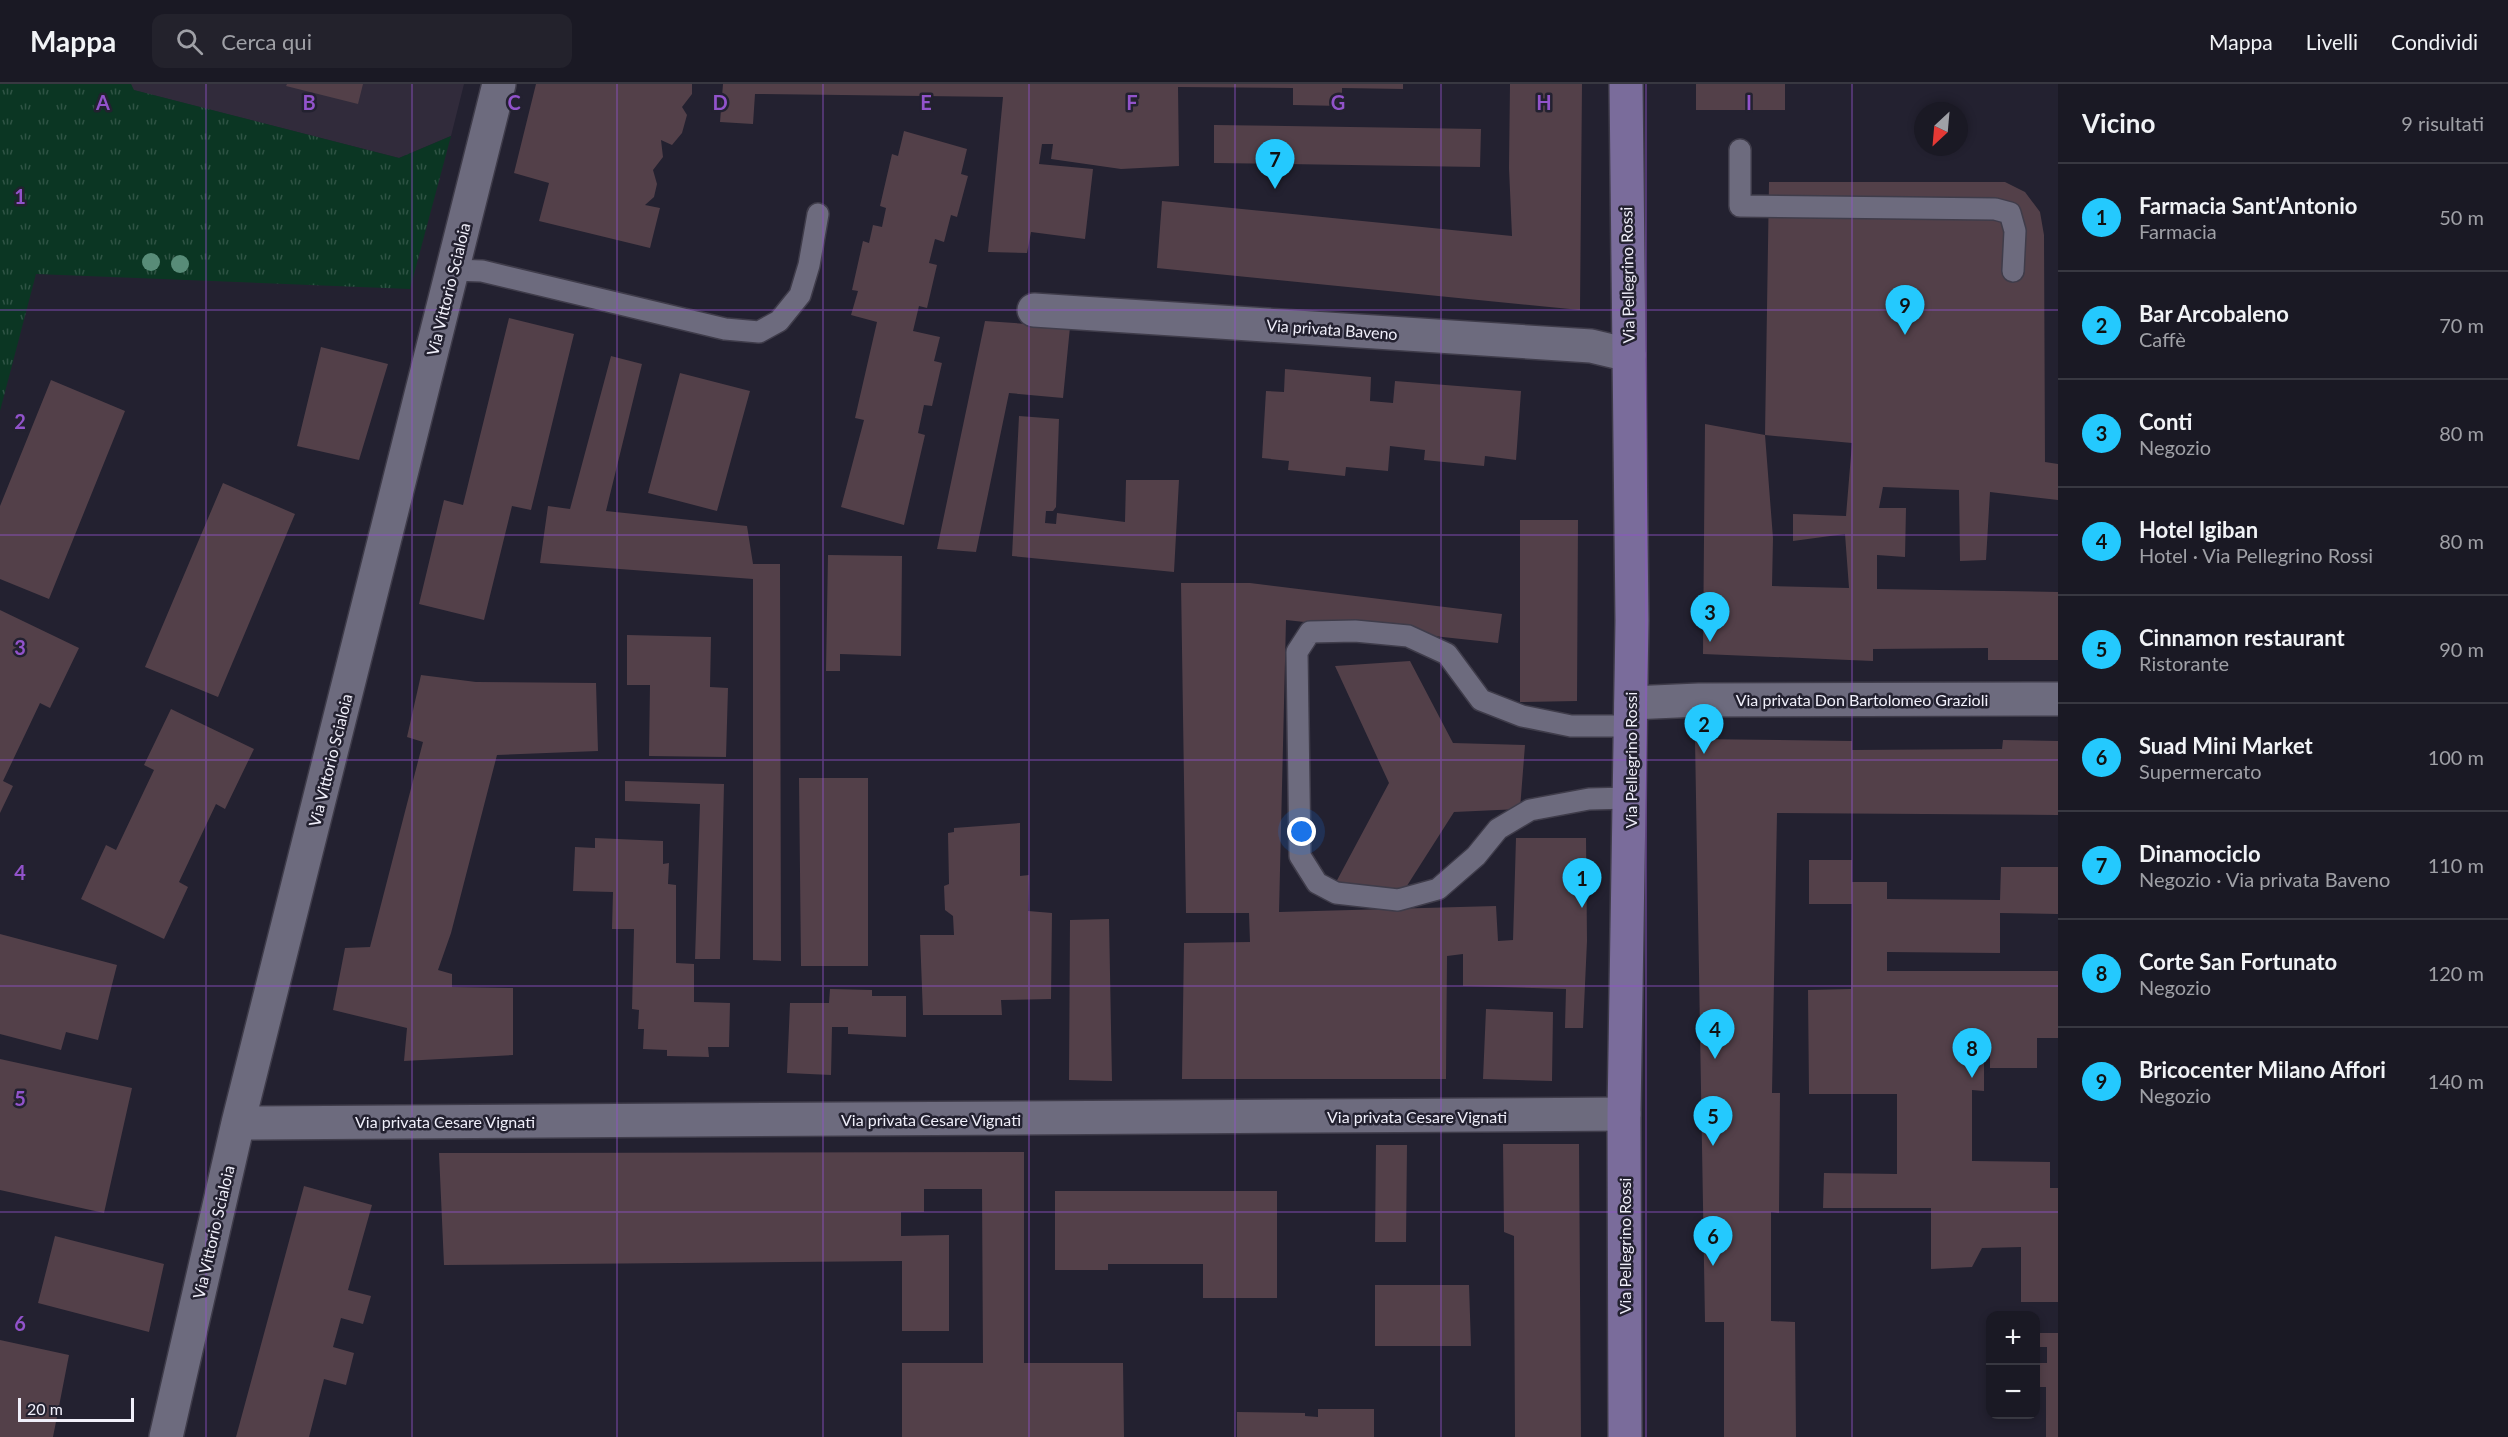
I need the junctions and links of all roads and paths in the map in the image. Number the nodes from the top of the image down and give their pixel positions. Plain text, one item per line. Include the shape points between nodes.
1 (499, 84) edge
2 (1626, 84) edge
3 (1740, 150) dead end
4 (818, 214) dead end
5 (453, 270) junction
6 (2013, 271) dead end
7 (1034, 310) dead end
8 (1629, 355) junction
9 (2058, 699) edge
10 (1630, 714) junction
11 (1629, 798) junction
12 (1624, 1114) junction
13 (238, 1123) junction
14 (166, 1437) edge
15 (1625, 1437) edge

1 - 5 street, Via Vittorio Scialoia
2 - 8 main road, Via Pellegrino Rossi
3 - 6 lane via 1740,206 1995,209 2010,213 2015,231
4 - 5 lane via 801,295 779,321 759,332 725,329 482,272
5 - 13 street, Via Vittorio Scialoia
7 - 8 street, Via privata Baveno via 1591,346
8 - 10 main road, Via Pellegrino Rossi
9 - 10 street, Via privata Don Bartolomeo Grazioli via 1699,700
10 - 11 main road, Via Pellegrino Rossi
10 - 11 lane via 1571,726 1522,716 1481,700 1447,654 1408,636 1310,632 1297,652 1300,856 1317,883 1336,893 1398,900 1438,889 1476,856 1498,829 1530,810 1589,799
11 - 12 main road, Via Pellegrino Rossi
12 - 13 street, Via privata Cesare Vignati
12 - 15 main road, Via Pellegrino Rossi
13 - 14 street, Via Vittorio Scialoia

